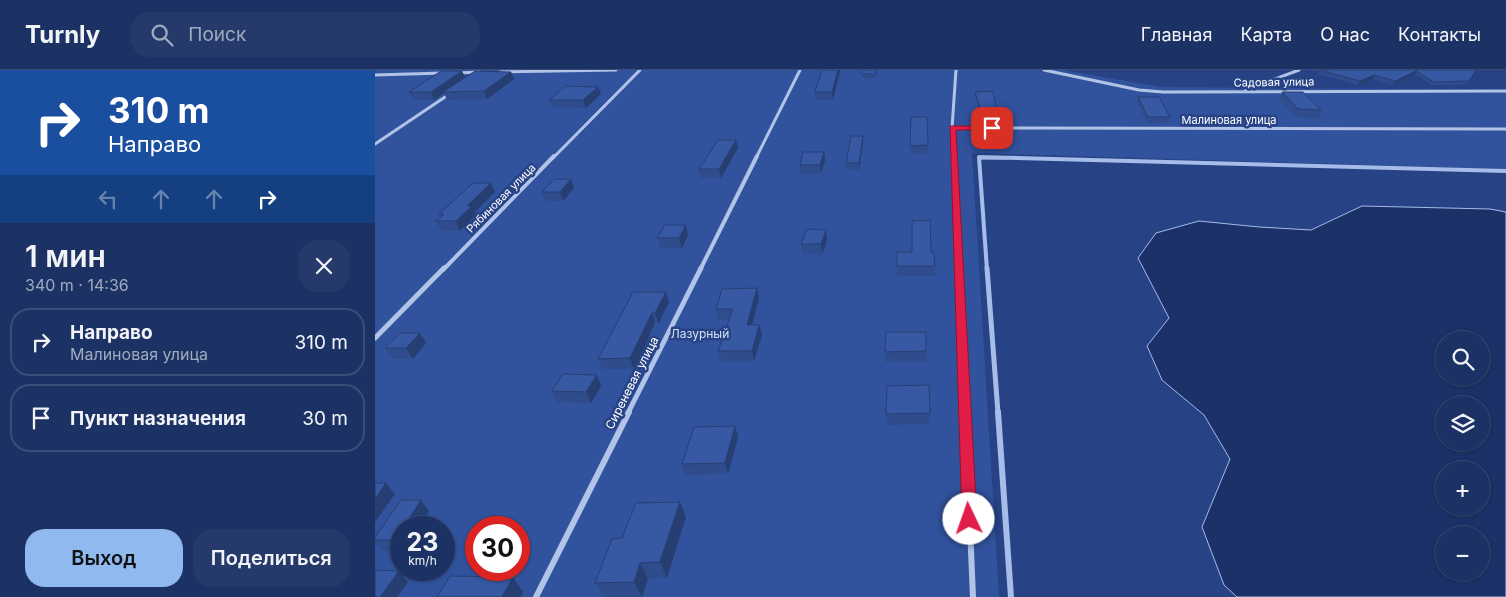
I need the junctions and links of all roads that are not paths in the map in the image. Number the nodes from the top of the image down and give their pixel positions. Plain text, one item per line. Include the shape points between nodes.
1 (616, 70) edge
2 (640, 70) edge
3 (800, 70) edge
4 (956, 70) edge
5 (1044, 70) edge
6 (1063, 70) edge
7 (1299, 70) edge
8 (483, 71) edge
9 (491, 72) edge
10 (1057, 73) junction
11 (375, 75) edge
12 (473, 78) edge
13 (457, 89) edge
14 (1506, 91) edge
15 (1241, 92) junction
16 (952, 128) junction
17 (1506, 129) edge
18 (375, 144) edge
19 (375, 338) edge
20 (536, 597) edge
21 (973, 597) edge

1 - 9 street
2 - 19 street, Рябиновая улица
3 - 20 street, Сиреневая улица
4 - 16 street
5 - 10 street, Садовая улица
6 - 10 street
7 - 15 street
8 - 11 street
8 - 12 street
10 - 15 street, Садовая улица via 1139,90
13 - 18 street
14 - 15 street, Садовая улица
16 - 17 street, Малиновая улица
16 - 21 street

